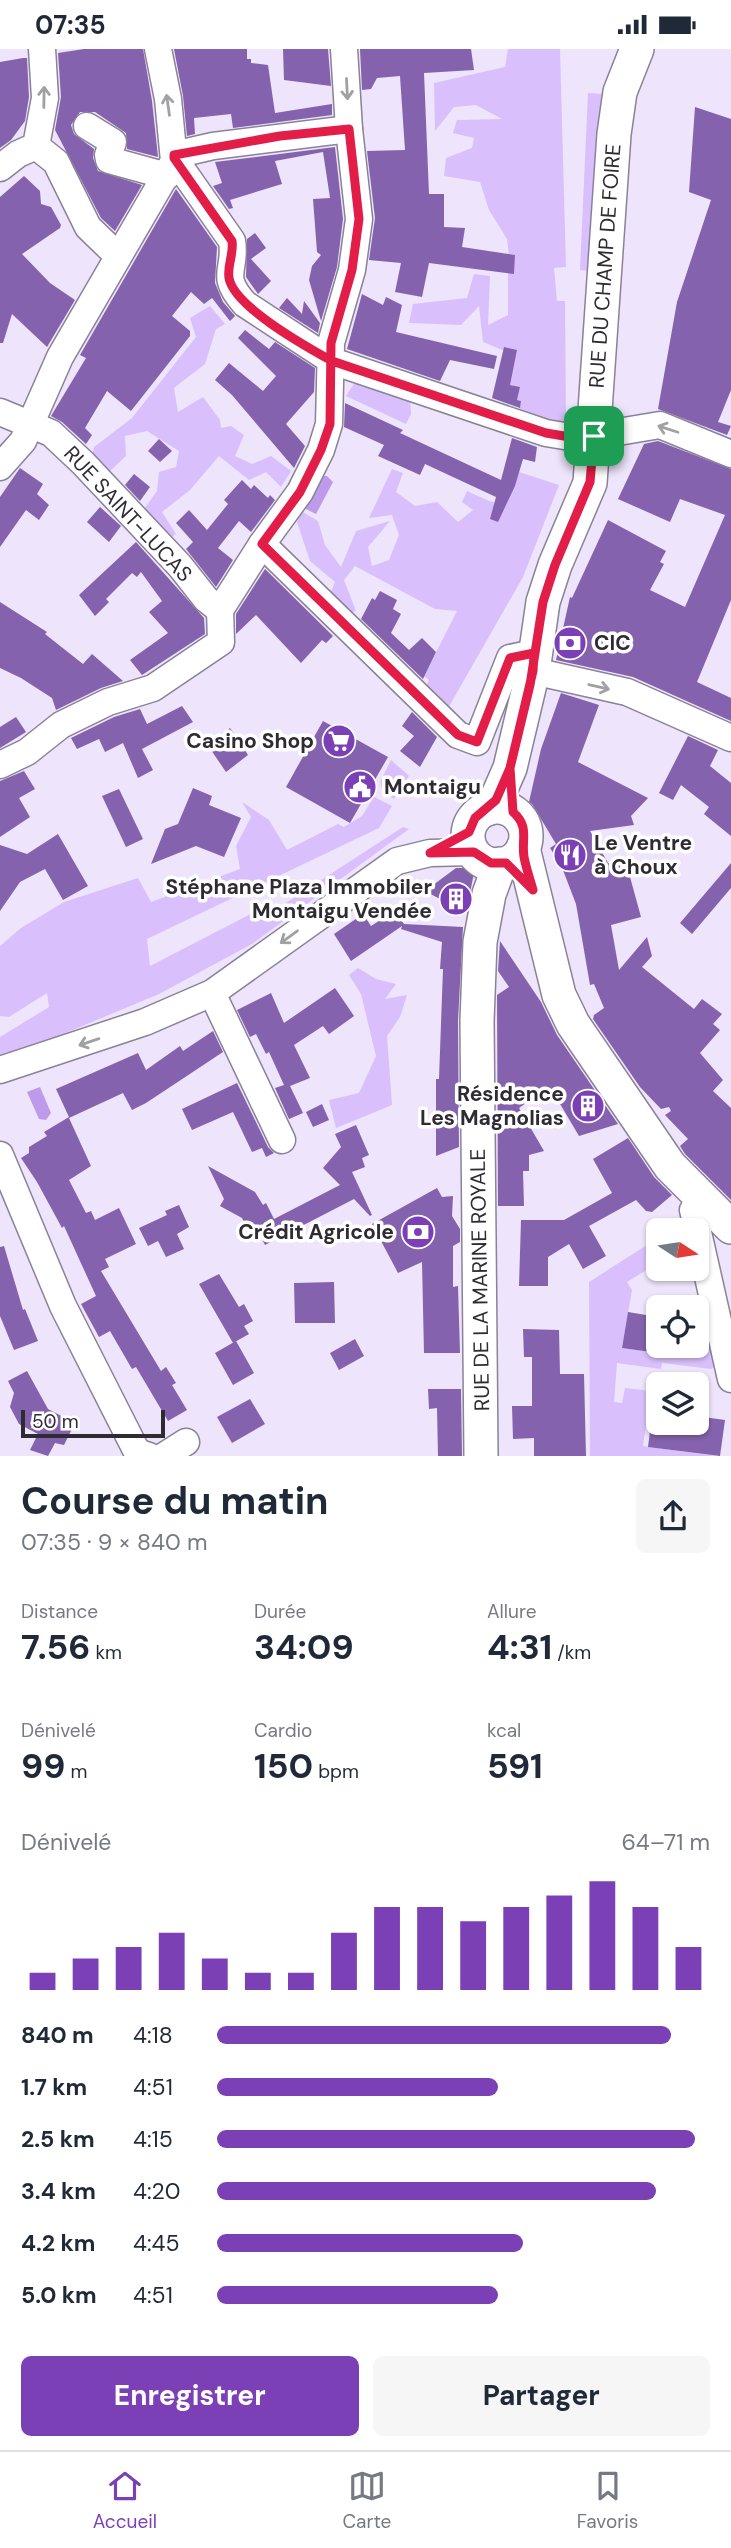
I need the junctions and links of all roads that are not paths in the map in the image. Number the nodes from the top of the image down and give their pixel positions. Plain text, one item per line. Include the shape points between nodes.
1 (42, 49) edge
2 (158, 49) edge
3 (344, 49) edge
4 (637, 49) edge
5 (87, 126) dead end
6 (349, 129) junction
7 (36, 146) junction
8 (172, 163) junction
9 (0, 167) edge
10 (118, 255) junction
11 (332, 361) junction
12 (0, 412) edge
13 (32, 425) junction
14 (594, 436) junction
15 (731, 454) edge
16 (0, 467) edge
17 (262, 544) junction
18 (220, 610) junction
19 (534, 662) junction
20 (731, 737) edge
21 (0, 765) edge
22 (494, 848) junction
23 (212, 993) junction
24 (0, 1070) edge
25 (282, 1140) dead end
26 (0, 1155) edge
27 (701, 1199) junction
28 (731, 1227) edge
29 (731, 1379) edge
30 (149, 1456) edge
31 (481, 1456) edge

7 -> 1 street via 45,98
8 -> 2 street
3 -> 6 street
4 - 14 main road, RUE DU CHAMP DE FOIRE via 620,92 614,134
5 - 8 street via 113,142 109,160
6 - 8 street via 280,136
6 - 11 street via 359,219 352,270 331,343
7 - 9 street
7 - 10 street via 56,162 88,227
8 - 10 street
8 - 11 street via 232,241 229,279 234,291 254,310
10 - 13 street via 60,357
11 - 14 street via 546,433
11 - 17 street via 330,424 321,450 300,492
12 - 13 street, RUE SAINT-LUCAS
13 - 16 street
13 - 18 street, RUE SAINT-LUCAS via 51,433 83,463
15 -> 14 street via 660,425
14 - 19 main road, RUE DU CHAMP DE FOIRE via 590,482 548,584
17 - 18 street
17 - 19 street via 458,735 477,742 510,658
18 - 21 street via 220,642 153,688 108,702 61,725 27,752
19 -> 20 street via 627,692
19 - 22 main road, RUE DU CHAMP DE FOIRE via 510,768 496,800
22 -> 23 street via 430,853 397,861
22 - 27 main road via 533,890 559,995 573,1024 670,1166
22 - 31 main road, RUE DE LA MARINE ROYALE via 480,942 477,1021
23 -> 24 street via 145,1022
23 - 25 street
26 - 30 street via 63,1306 137,1452
27 - 28 main road
27 - 29 street via 694,1210

